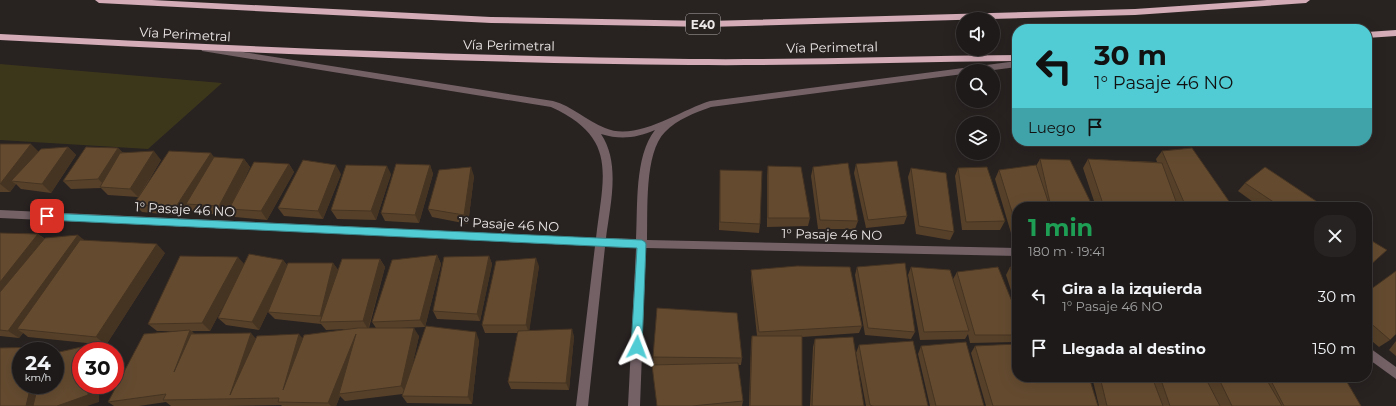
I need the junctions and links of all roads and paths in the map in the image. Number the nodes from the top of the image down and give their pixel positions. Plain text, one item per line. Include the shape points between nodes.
1 (99, 0) edge
2 (1306, 0) edge
3 (1396, 33) edge
4 (1372, 35) edge
5 (0, 38) edge
6 (197, 48) junction
7 (1012, 58) edge
8 (1012, 65) edge
9 (685, 114) junction
10 (582, 119) junction
11 (0, 214) edge
12 (600, 242) junction
13 (642, 244) junction
14 (1012, 252) edge
15 (1372, 355) edge
16 (1396, 374) edge
17 (582, 406) edge
18 (634, 406) edge

1 - 2 highway, Vía Perimetral / E40 via 491,20 708,24 1135,12
3 - 4 highway
5 - 6 highway, Vía Perimetral
6 - 7 highway, Vía Perimetral via 684,62
6 - 10 street via 553,104 571,111
8 - 9 street via 710,104
9 - 10 street via 626,136 615,136 601,131
9 - 13 street via 656,136 645,165
10 - 12 street via 591,126 603,145 608,166
11 - 12 street, 1° Pasaje 46 NO
12 - 13 street, 1° Pasaje 46 NO
12 - 17 street
13 - 14 street, 1° Pasaje 46 NO
13 - 18 street
15 - 16 street

